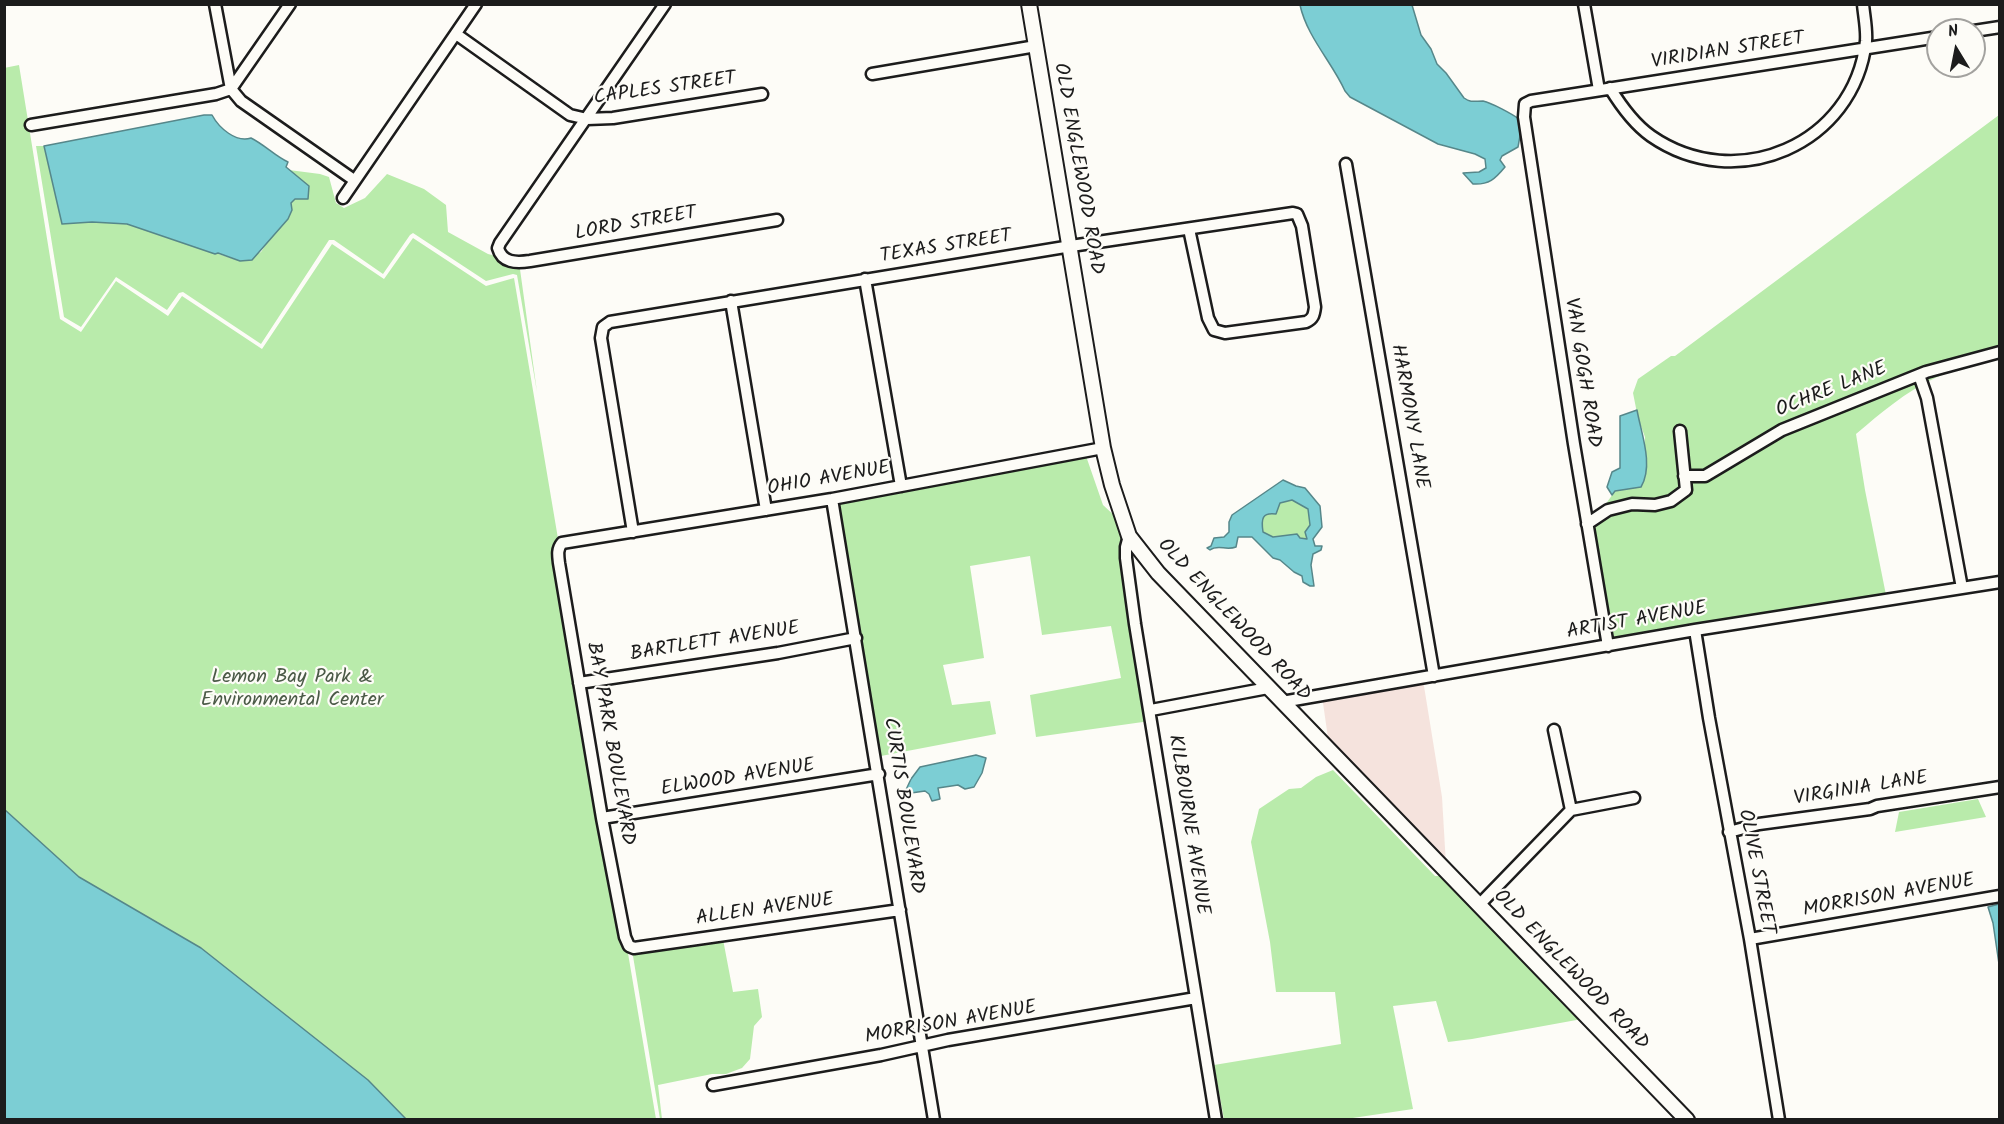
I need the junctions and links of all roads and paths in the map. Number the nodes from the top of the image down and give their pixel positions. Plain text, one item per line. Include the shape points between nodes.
1 (215, 4) edge
2 (290, 4) edge
3 (476, 4) edge
4 (666, 4) edge
5 (1029, 4) edge
6 (1584, 4) edge
7 (1863, 4) edge
8 (456, 34) junction
9 (1926, 39) edge
10 (1036, 46) junction
11 (1864, 49) junction
12 (872, 74) dead end
13 (231, 89) junction
14 (1604, 89) junction
15 (762, 94) dead end
16 (1525, 104) joint
17 (586, 119) junction
18 (31, 125) dead end
19 (1346, 164) dead end
20 (354, 180) junction
21 (343, 198) dead end
22 (777, 220) dead end
23 (1188, 229) junction
24 (1071, 246) junction
25 (865, 279) junction
26 (731, 302) junction
27 (2000, 352) edge
28 (1919, 375) junction
29 (1680, 431) dead end
30 (1103, 448) junction
31 (1684, 476) junction
32 (901, 486) junction
33 (832, 499) junction
34 (766, 510) junction
35 (1587, 524) junction
36 (633, 532) junction
37 (1129, 536) junction
38 (562, 543) joint
39 (2000, 582) edge
40 (1962, 588) junction
41 (1695, 630) junction
42 (856, 638) junction
43 (1608, 646) junction
44 (1434, 676) junction
45 (579, 683) junction
46 (1268, 687) junction
47 (1282, 702) junction
48 (1151, 710) junction
49 (1554, 730) dead end
50 (879, 774) junction
51 (2000, 787) edge
52 (1634, 798) dead end
53 (1571, 810) junction
54 (602, 818) junction
55 (1730, 832) junction
56 (2000, 896) edge
57 (1479, 905) junction
58 (900, 910) junction
59 (1750, 939) junction
60 (634, 948) joint
61 (1196, 998) junction
62 (922, 1046) junction
63 (712, 1085) dead end
64 (934, 1119) edge
65 (1216, 1119) edge
66 (1687, 1119) edge
67 (1779, 1119) edge

1 - 13 street
2 - 13 street
3 - 8 street
4 - 17 street
5 - 10 street, OLD ENGLEWOOD ROAD
6 - 14 street
7 - 11 street
8 - 17 street, CAPLES STREET via 570,115
8 - 20 street
9 - 11 street, VIRIDIAN STREET
10 - 12 street
10 - 24 street, OLD ENGLEWOOD ROAD
11 - 14 street, VIRIDIAN STREET
11 - 14 street via 1849,94 1825,123 1790,149 1749,161 1699,158 1661,142 1636,123
13 - 18 street
13 - 20 street via 241,101
14 - 16 street, VIRIDIAN STREET
15 - 17 street, CAPLES STREET
16 - 35 street, VAN GOGH ROAD via 1540,235
17 - 22 street, LORD STREET via 500,243 501,256 513,262 530,261
19 - 44 street, HARMONY LANE
20 - 21 street
23 - 23 street, TEXAS STREET via 1214,330 1225,333 1311,319 1315,307 1297,214
23 - 24 street, TEXAS STREET
24 - 25 street, TEXAS STREET
24 - 30 street, OLD ENGLEWOOD ROAD
25 - 26 street, TEXAS STREET
25 - 32 street
26 - 34 street
26 - 36 street, TEXAS STREET via 610,322 603,327 601,338
27 - 28 street, OCHRE LANE
28 - 31 street, OCHRE LANE via 1782,430 1705,476
28 - 40 street via 1934,431
29 - 31 street
30 - 32 street, OHIO AVENUE
30 - 37 street, OLD ENGLEWOOD ROAD
31 - 35 street via 1686,490 1671,501 1619,506
32 - 33 street, OHIO AVENUE
33 - 34 street, OHIO AVENUE
33 - 42 street, CURTIS BOULEVARD
34 - 36 street, OHIO AVENUE
35 - 43 street, VAN GOGH ROAD
36 - 38 street, OHIO AVENUE
37 - 46 street, OLD ENGLEWOOD ROAD via 1158,573
37 - 48 street, KILBOURNE AVENUE via 1126,558
38 - 45 street, BAY PARK BOULEVARD via 559,563
39 - 40 street, ARTIST AVENUE
40 - 41 street, ARTIST AVENUE
41 - 43 street, ARTIST AVENUE
41 - 55 street, OLIVE STREET
42 - 45 street, BARTLETT AVENUE
42 - 50 street, CURTIS BOULEVARD
43 - 44 street, ARTIST AVENUE
44 - 47 street, ARTIST AVENUE
45 - 54 street, BAY PARK BOULEVARD
46 - 47 street, OLD ENGLEWOOD ROAD
46 - 48 street
47 - 57 street, OLD ENGLEWOOD ROAD
48 - 61 street, KILBOURNE AVENUE
49 - 53 street
50 - 54 street, ELWOOD AVENUE
50 - 58 street, CURTIS BOULEVARD
51 - 55 street, VIRGINIA LANE via 1759,824
52 - 53 street
53 - 57 street
54 - 60 street, BAY PARK BOULEVARD via 625,937
55 - 59 street, OLIVE STREET
56 - 59 street, MORRISON AVENUE
57 - 66 street, OLD ENGLEWOOD ROAD
58 - 60 street, ALLEN AVENUE
58 - 62 street, CURTIS BOULEVARD
59 - 67 street, OLIVE STREET
61 - 62 street, MORRISON AVENUE
61 - 65 street, KILBOURNE AVENUE
62 - 63 street, MORRISON AVENUE
62 - 64 street, CURTIS BOULEVARD

